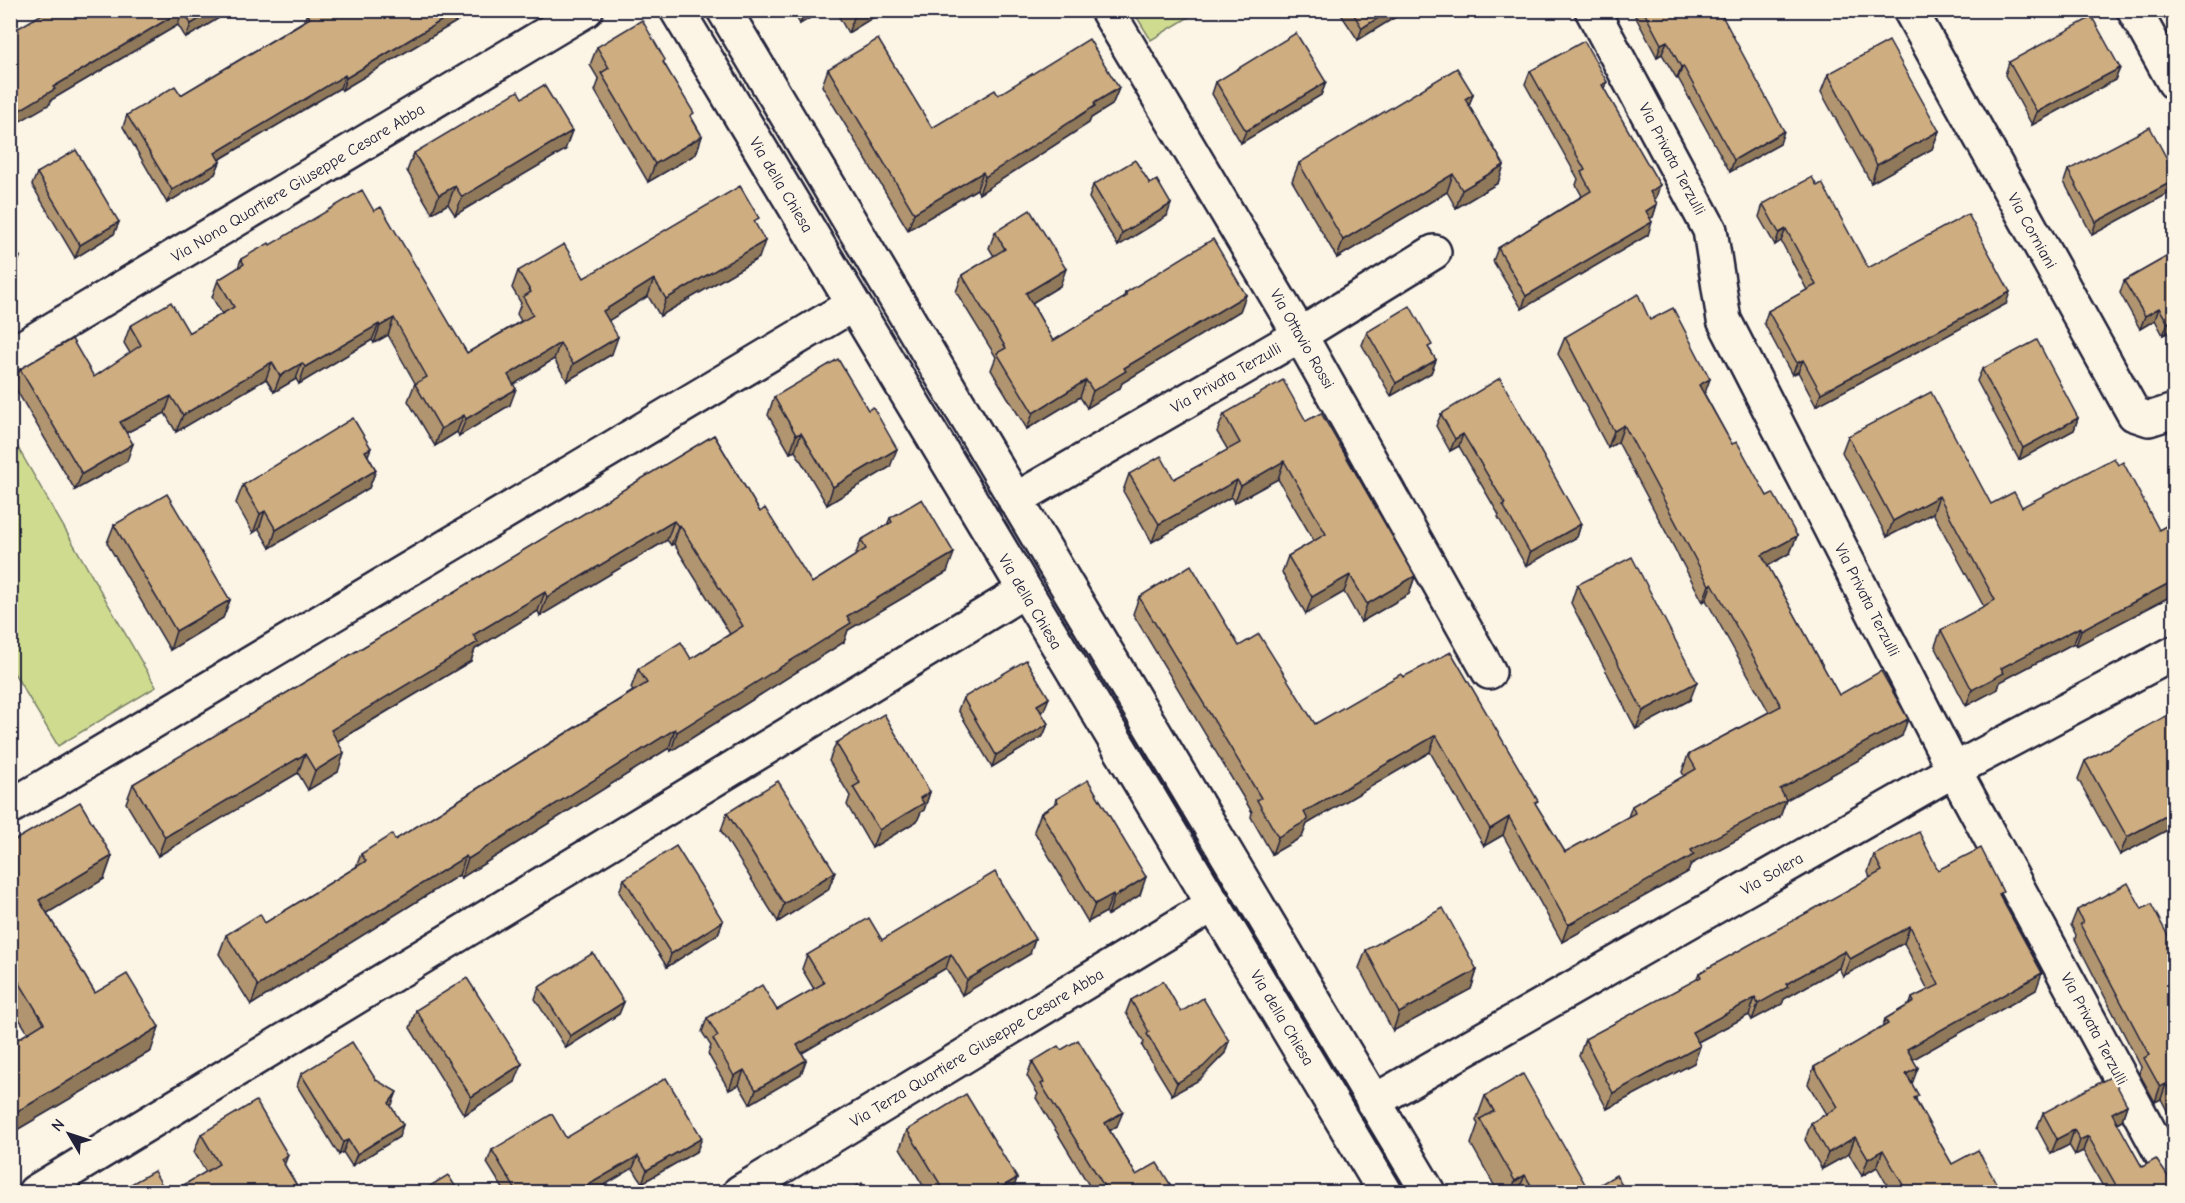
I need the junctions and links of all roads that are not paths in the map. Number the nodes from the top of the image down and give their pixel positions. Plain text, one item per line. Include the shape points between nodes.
1 (586, 10) edge
2 (677, 10) edge
3 (724, 10) edge
4 (1107, 10) edge
5 (1592, 10) edge
6 (1910, 10) edge
7 (2134, 10) edge
8 (2175, 82) edge
9 (1434, 252) dead end
10 (852, 305) junction
11 (1300, 335) junction
12 (10, 355) edge
13 (2175, 411) edge
14 (1015, 500) junction
15 (1024, 591) junction
16 (2175, 653) edge
17 (1490, 672) dead end
18 (1954, 770) junction
19 (10, 807) edge
20 (1214, 904) junction
21 (1373, 1102) junction
22 (2175, 1177) edge
23 (35, 1192) edge
24 (740, 1192) edge
25 (1385, 1192) edge
26 (1428, 1192) edge

1 - 12 street, Via Nona Quartiere Giuseppe Cesare Abba
2 - 10 street, Via della Chiesa
3 - 14 street
4 - 11 street, Via Ottavio Rossi
5 - 18 street, Via Privata Terzulli via 1710,230 1724,320
6 - 13 street, Via Corniani via 2133,414 2149,419
7 - 8 street
9 - 11 street, Via Privata Terzulli
10 - 15 street, Via della Chiesa
10 - 19 street
11 - 14 street, Via Privata Terzulli
11 - 17 street, Via Ottavio Rossi
14 - 21 street
15 - 20 street, Via della Chiesa
15 - 23 street
16 - 18 street, Via Solera
18 - 21 street, Via Solera
18 - 22 street, Via Privata Terzulli
20 - 24 street, Via Terza Quartiere Giuseppe Cesare Abba
20 - 25 street, Via della Chiesa
21 - 26 street

